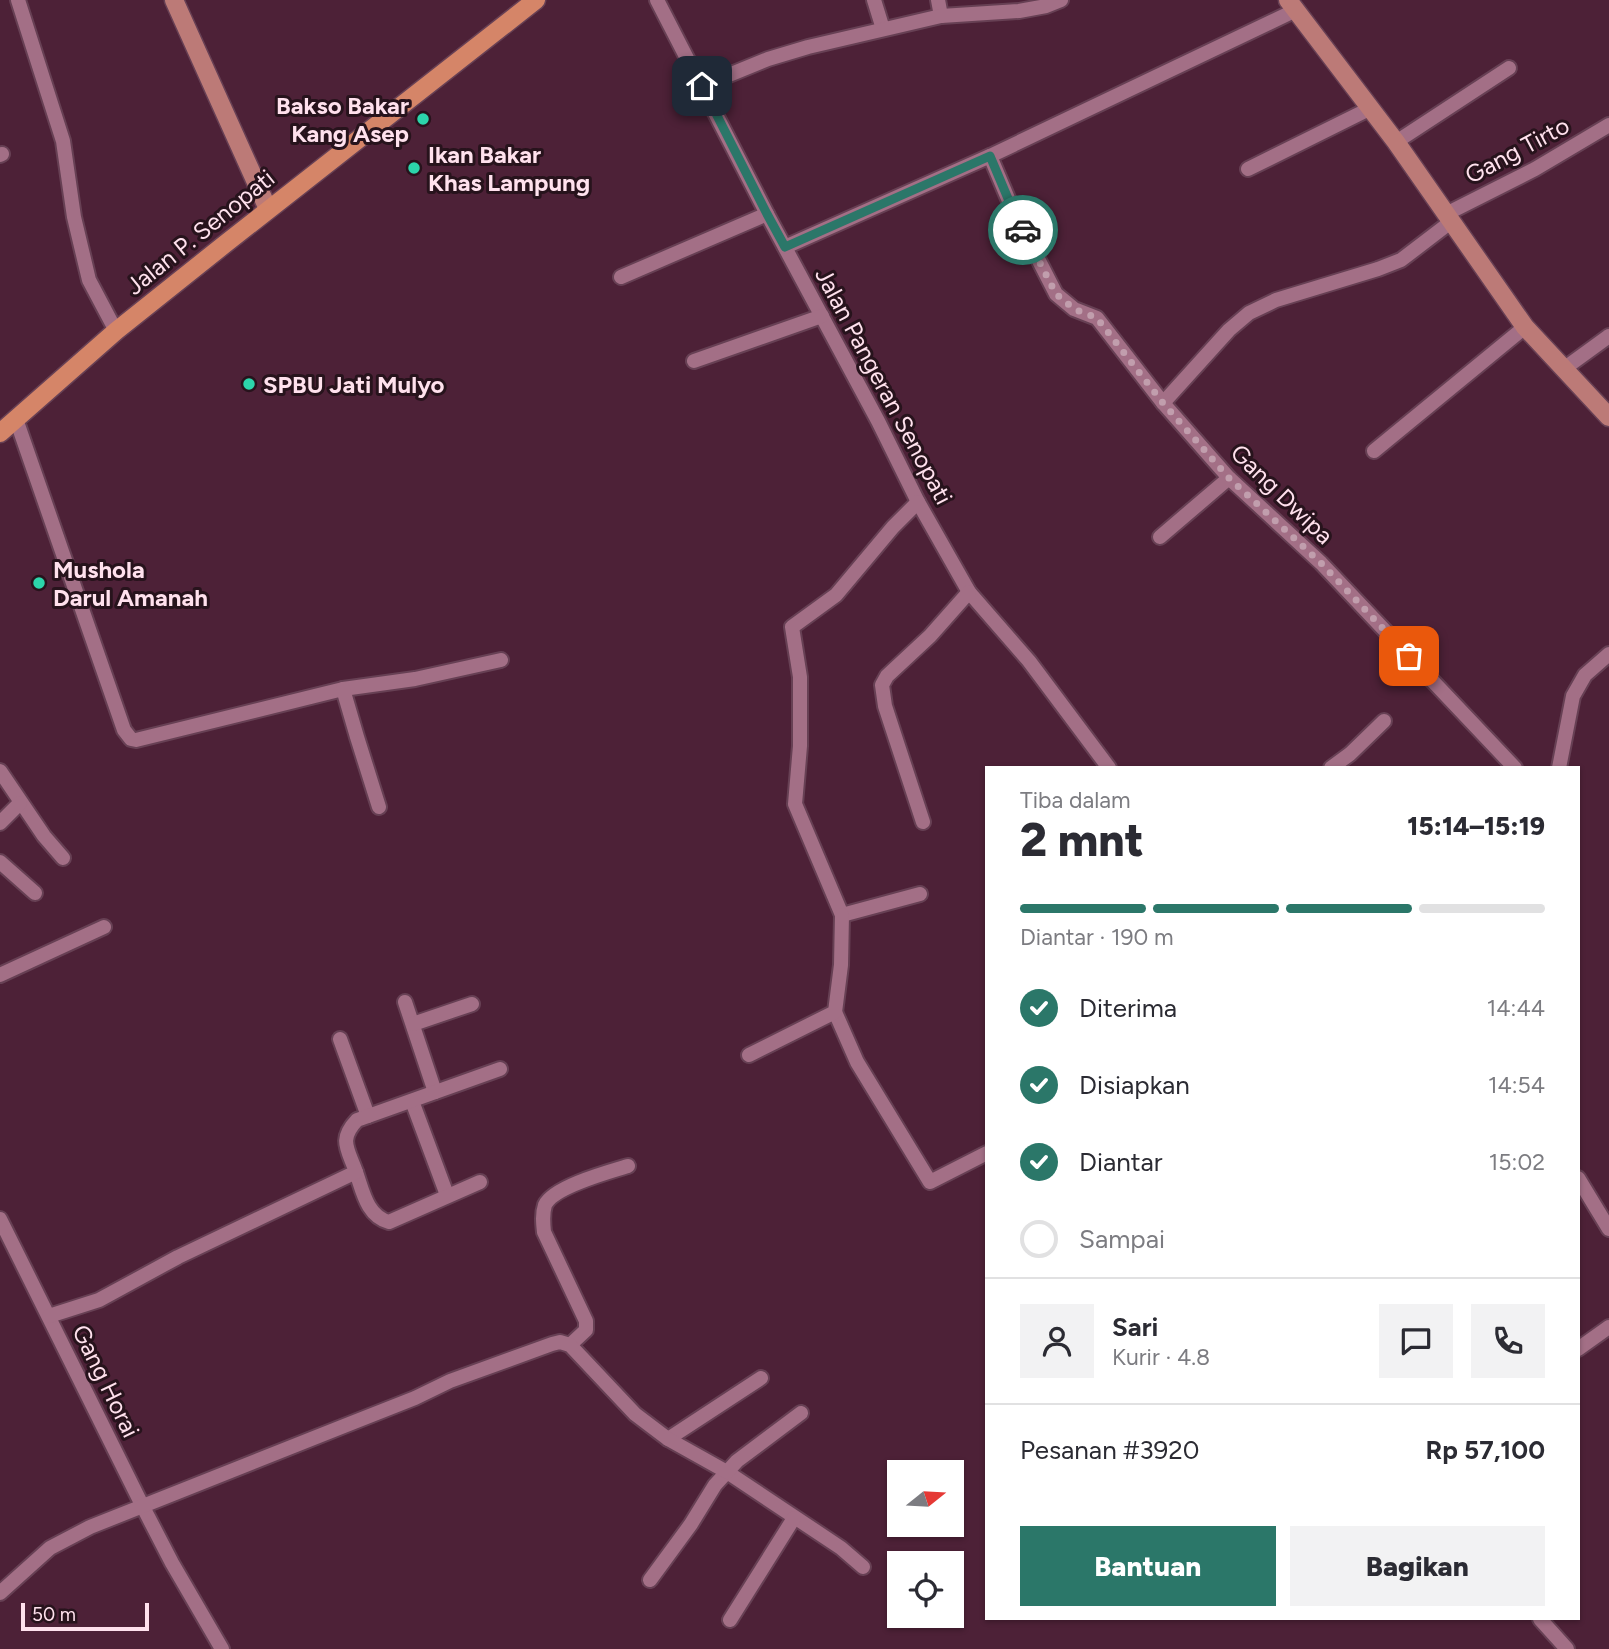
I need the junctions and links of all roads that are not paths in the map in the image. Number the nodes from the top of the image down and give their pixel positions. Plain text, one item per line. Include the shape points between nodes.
1 (18, 0) edge
2 (174, 0) edge
3 (536, 0) edge
4 (657, 0) edge
5 (874, 0) edge
6 (938, 0) edge
7 (1061, 0) edge
8 (1292, 5) edge
9 (941, 16) junction
10 (883, 29) junction
11 (1509, 68) dead end
12 (702, 86) junction
13 (1371, 108) junction
14 (1609, 125) edge
15 (1396, 142) junction
16 (990, 156) junction
17 (1248, 169) dead end
18 (268, 209) junction
19 (767, 214) junction
20 (1449, 217) junction
21 (785, 247) junction
22 (621, 276) dead end
23 (822, 316) junction
24 (1525, 327) junction
25 (116, 331) junction
26 (1609, 336) edge
27 (694, 361) dead end
28 (1565, 369) junction
29 (1163, 403) junction
30 (1609, 416) edge
31 (16, 419) junction
32 (0, 433) edge
33 (1374, 451) dead end
34 (1229, 478) junction
35 (919, 502) junction
36 (1160, 537) dead end
37 (969, 592) junction
38 (1609, 654) edge
39 (502, 660) dead end
40 (343, 690) junction
41 (1384, 721) dead end
42 (1108, 766) edge
43 (1334, 766) edge
44 (1513, 766) edge
45 (1559, 766) edge
46 (0, 771) edge
47 (20, 803) junction
48 (379, 807) dead end
49 (923, 822) dead end
50 (0, 823) edge
51 (62, 858) dead end
52 (0, 862) edge
53 (35, 893) dead end
54 (920, 894) dead end
55 (842, 915) junction
56 (104, 927) dead end
57 (0, 975) edge
58 (405, 1002) dead end
59 (472, 1004) dead end
60 (835, 1012) junction
61 (413, 1024) junction
62 (340, 1039) dead end
63 (749, 1055) dead end
64 (500, 1069) dead end
65 (435, 1092) junction
66 (412, 1101) junction
67 (368, 1116) junction
68 (985, 1154) edge
69 (628, 1166) dead end
70 (356, 1172) junction
71 (1580, 1181) edge
72 (480, 1182) dead end
73 (447, 1195) junction
74 (0, 1219) edge
75 (1609, 1229) edge
76 (49, 1317) junction
77 (1609, 1327) edge
78 (570, 1345) junction
79 (1580, 1348) edge
80 (761, 1378) dead end
81 (801, 1413) dead end
82 (668, 1439) junction
83 (727, 1472) junction
84 (142, 1505) junction
85 (794, 1518) junction
86 (863, 1567) dead end
87 (650, 1580) dead end
88 (0, 1593) edge
89 (730, 1620) dead end
90 (1541, 1620) edge
91 (222, 1649) edge
92 (1567, 1649) edge

1 - 25 street via 63,141 89,280
2 - 18 street
3 - 18 main road, Jalan P. Senopati
4 - 12 street, Jalan Pangeran Senopati
5 - 10 street
6 - 9 street
7 - 9 street via 1019,10
8 - 13 street
8 - 16 street
9 - 10 street
10 - 12 street via 768,59
11 - 15 street
12 - 19 street, Jalan Pangeran Senopati
13 - 15 street
13 - 17 street
14 - 20 street, Gang Tirto
15 - 20 street
16 - 21 street
16 - 29 street, Gang Dwipa via 1056,294 1074,309 1097,318
18 - 25 main road, Jalan P. Senopati
19 - 21 street, Jalan Pangeran Senopati
19 - 22 street
20 - 24 street
20 - 29 street via 1401,260 1249,313
21 - 23 street, Jalan Pangeran Senopati
23 - 27 street
23 - 35 street, Jalan Pangeran Senopati
24 - 28 street
24 - 33 street
25 - 31 main road, Jalan P. Senopati
26 - 28 street
28 - 30 street
29 - 34 street, Gang Dwipa
31 - 32 main road, Jalan P. Senopati
31 - 40 street via 129,738
34 - 36 street
34 - 44 street, Gang Dwipa via 1321,563
35 - 37 street, Jalan Pangeran Senopati
35 - 55 street via 836,596 792,627 800,677 795,804
37 - 42 street, Jalan Pangeran Senopati via 1029,661
37 - 49 street via 882,685
38 - 45 street via 1585,675 1573,696
39 - 40 street via 415,680
40 - 48 street
41 - 43 street
46 - 47 street
47 - 50 street
47 - 51 street
52 - 53 street
54 - 55 street
55 - 60 street
56 - 57 street
58 - 61 street
59 - 61 street
60 - 63 street
60 - 68 street via 857,1062 930,1182
61 - 65 street
62 - 67 street
64 - 65 street
65 - 66 street
66 - 67 street
66 - 73 street
67 - 70 street via 349,1129 345,1139
69 - 78 street via 562,1189 546,1202 544,1232 586,1321 586,1330
70 - 73 street via 372,1212 389,1222
70 - 76 street via 99,1300
71 - 75 street
72 - 73 street
74 - 76 street, Gang Horai
76 - 84 street, Gang Horai
77 - 79 street
78 - 82 street via 635,1414
78 - 84 street via 552,1344 482,1369
80 - 82 street
81 - 83 street
82 - 83 street
83 - 85 street
83 - 87 street
84 - 88 street via 50,1548
84 - 91 street, Gang Horai
85 - 86 street
85 - 89 street
90 - 92 street

